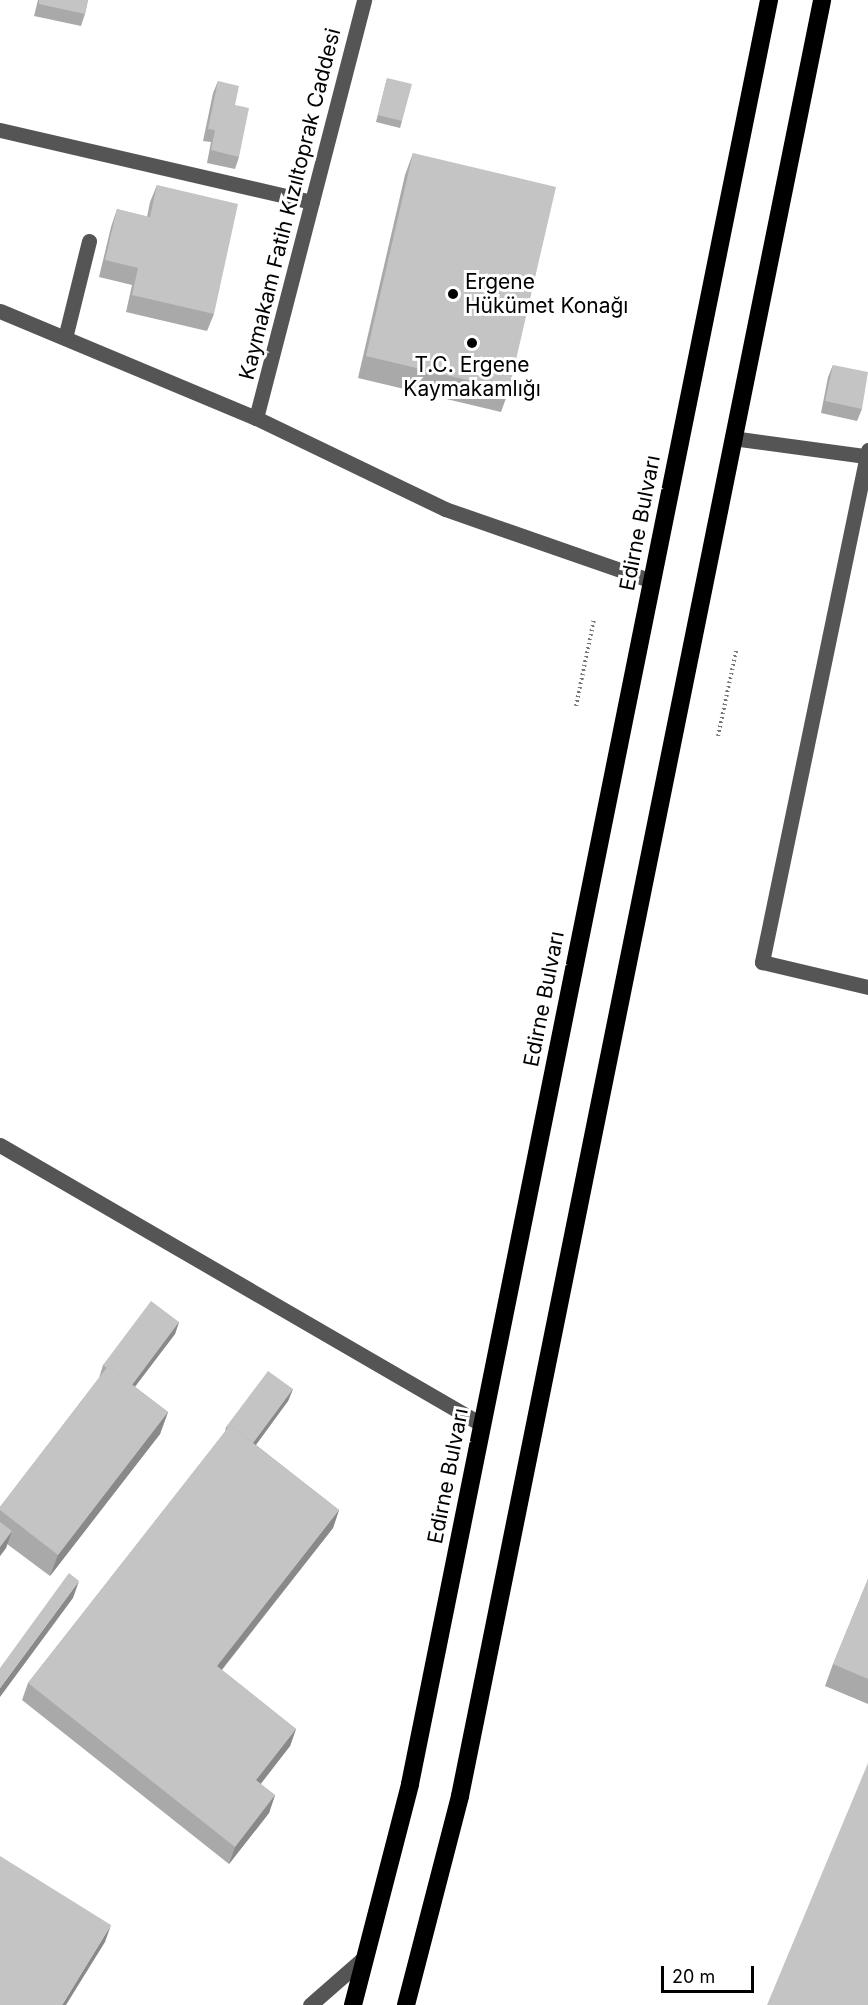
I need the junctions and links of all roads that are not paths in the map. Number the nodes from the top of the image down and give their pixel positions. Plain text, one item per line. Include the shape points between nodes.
1 (364, 0) edge
2 (769, 0) edge
3 (822, 0) edge
4 (0, 130) edge
5 (312, 202) junction
6 (89, 241) dead end
7 (0, 311) edge
8 (65, 338) junction
9 (256, 418) junction
10 (732, 438) junction
11 (867, 453) edge
12 (652, 581) junction
13 (868, 987) edge
14 (0, 1145) edge
15 (481, 1424) junction
16 (366, 1956) junction
17 (310, 2005) edge
18 (353, 2005) edge
19 (406, 2005) edge

1 - 5 street, Kaymakam Fatih Kızıltoprak Caddesi
2 - 12 highway, Edirne Bulvarı
3 - 10 highway
4 - 5 street
5 - 9 street, Kaymakam Fatih Kızıltoprak Caddesi
6 - 8 street
7 - 8 street
8 - 9 street
9 - 12 street via 445,509
10 - 11 street
10 - 19 highway via 460,1796
11 - 13 street via 762,962
12 - 15 highway, Edirne Bulvarı
14 - 15 street
15 - 16 highway, Edirne Bulvarı via 410,1784
16 - 17 street
16 - 18 highway, Edirne Bulvarı

